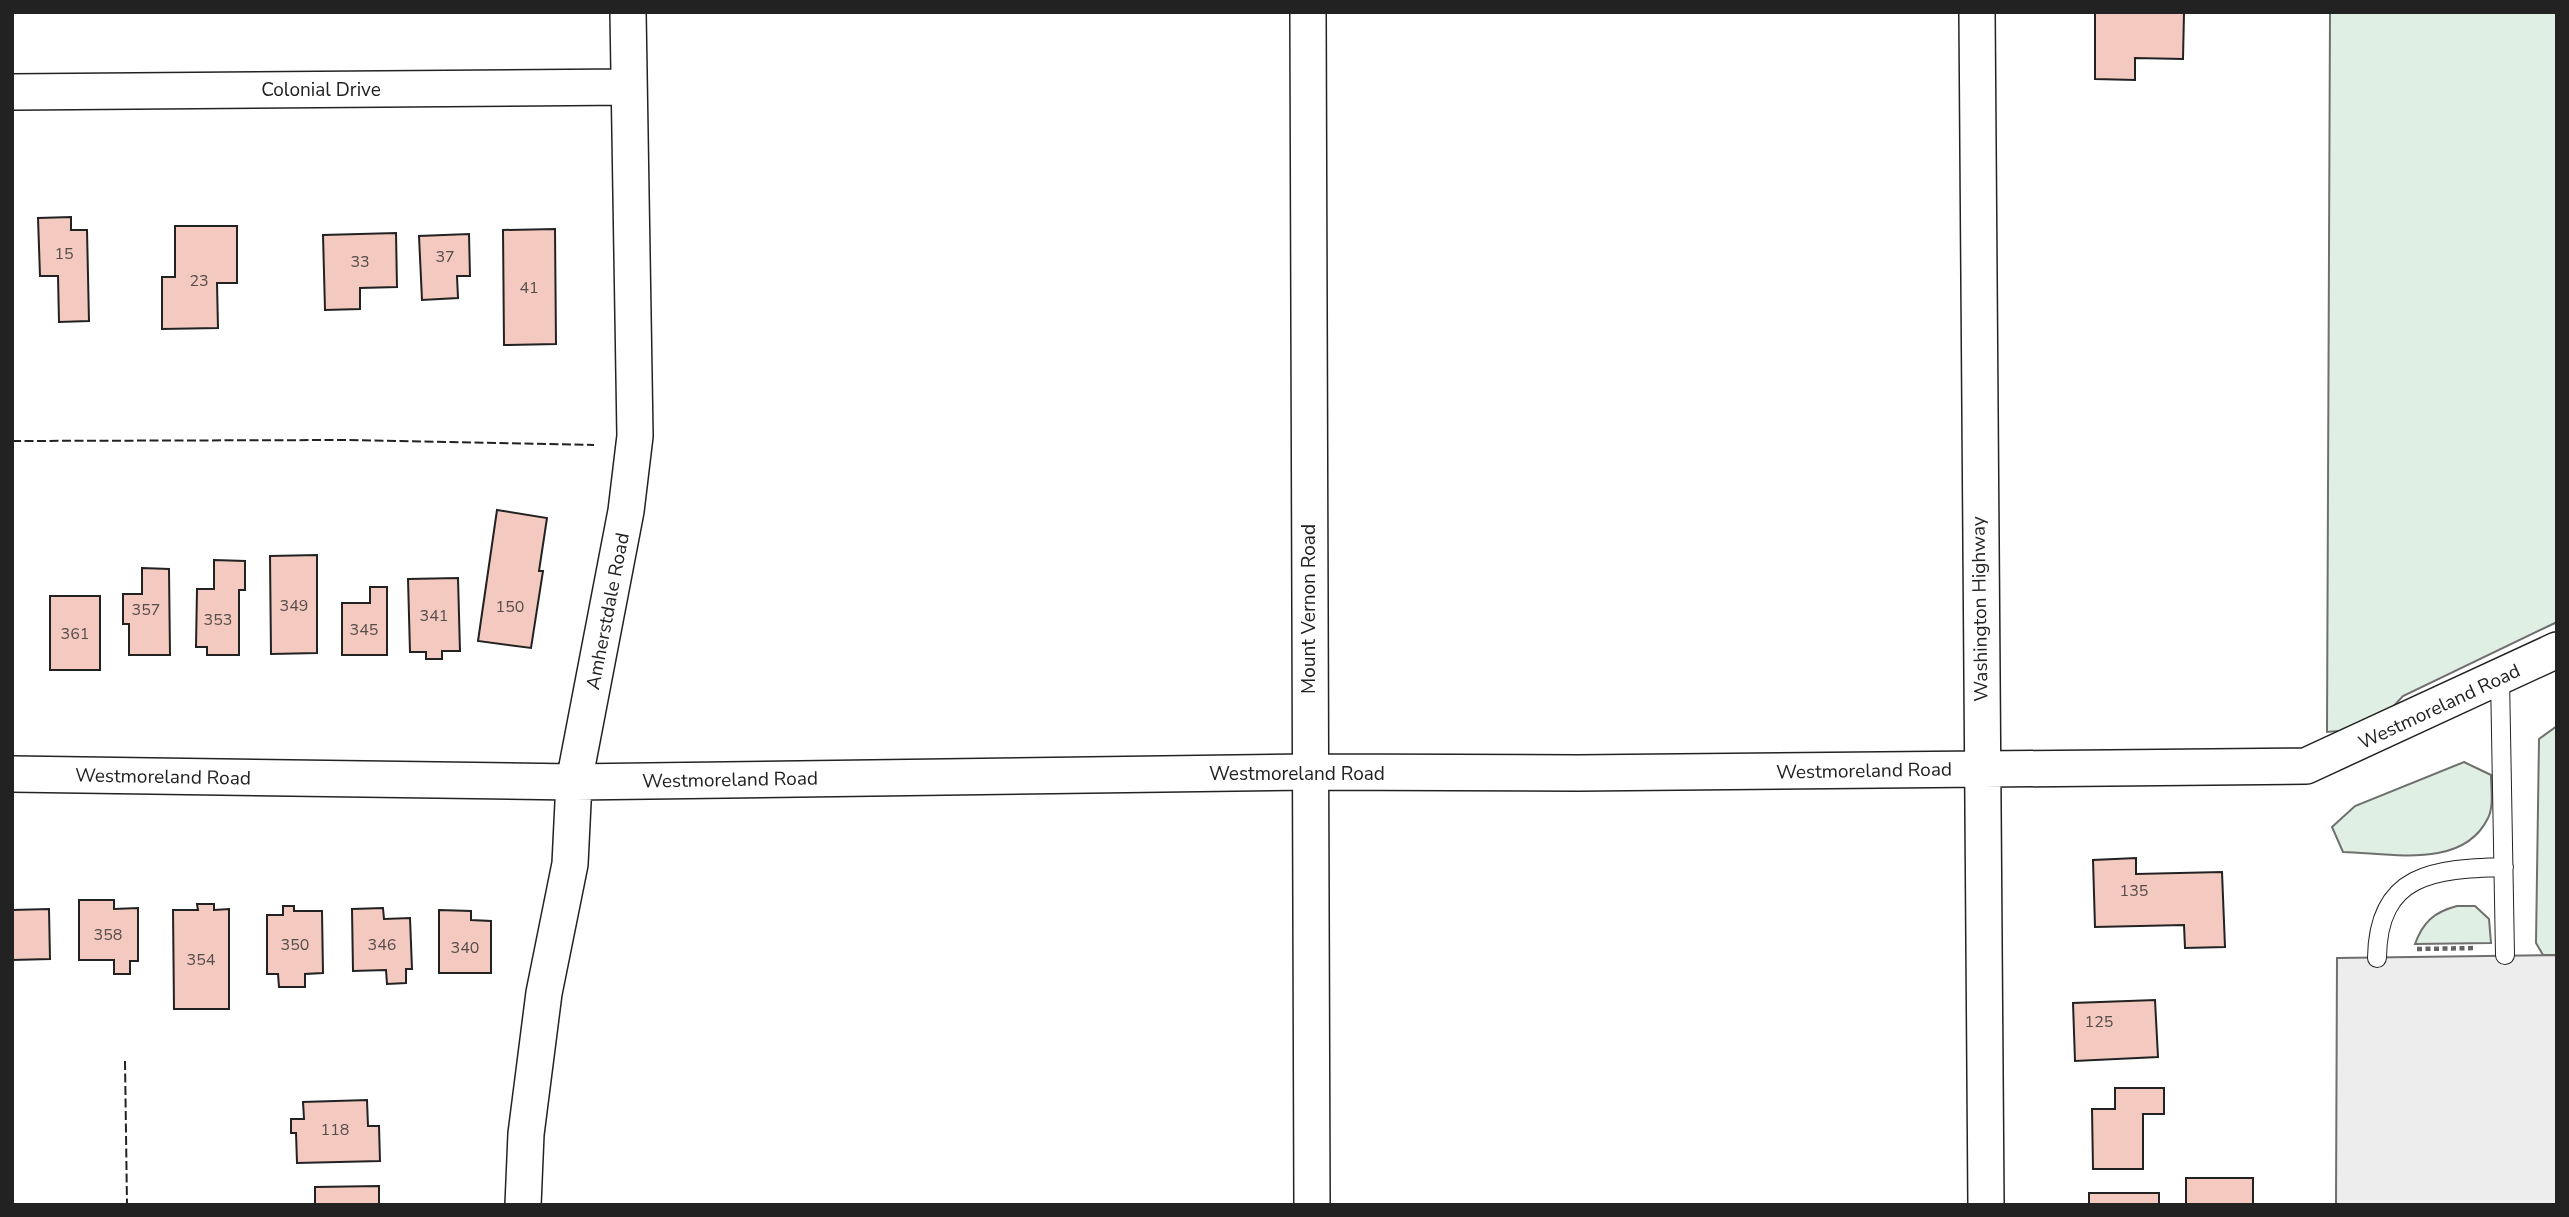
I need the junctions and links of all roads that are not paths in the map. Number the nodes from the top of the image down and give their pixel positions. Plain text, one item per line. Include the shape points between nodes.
1 (628, 12) edge
2 (1308, 12) edge
3 (1977, 12) edge
4 (629, 87) junction
5 (12, 92) edge
6 (2557, 650) edge
7 (2500, 677) junction
8 (1981, 769) junction
9 (1308, 772) junction
10 (12, 774) edge
11 (573, 782) junction
12 (2504, 867) junction
13 (2505, 955) dead end
14 (2377, 958) dead end
15 (523, 1205) edge
16 (1312, 1205) edge
17 (1986, 1205) edge

1 - 4 street, Amherstdale Road
2 - 9 street, Mount Vernon Road
3 - 8 street, Washington Highway
4 - 5 street, Colonial Drive
4 - 11 street, Amherstdale Road via 635,436 626,511
6 - 7 street, Westmoreland Road
7 - 8 street, Westmoreland Road via 2306,766
7 - 12 lane
8 - 9 street, Westmoreland Road
8 - 17 street, Washington Highway
9 - 11 street, Westmoreland Road
9 - 16 street, Mount Vernon Road
10 - 11 street, Westmoreland Road
11 - 15 street, Amherstdale Road via 570,864 544,993 526,1134
12 - 13 lane
12 - 14 lane via 2449,869 2415,879 2384,910

